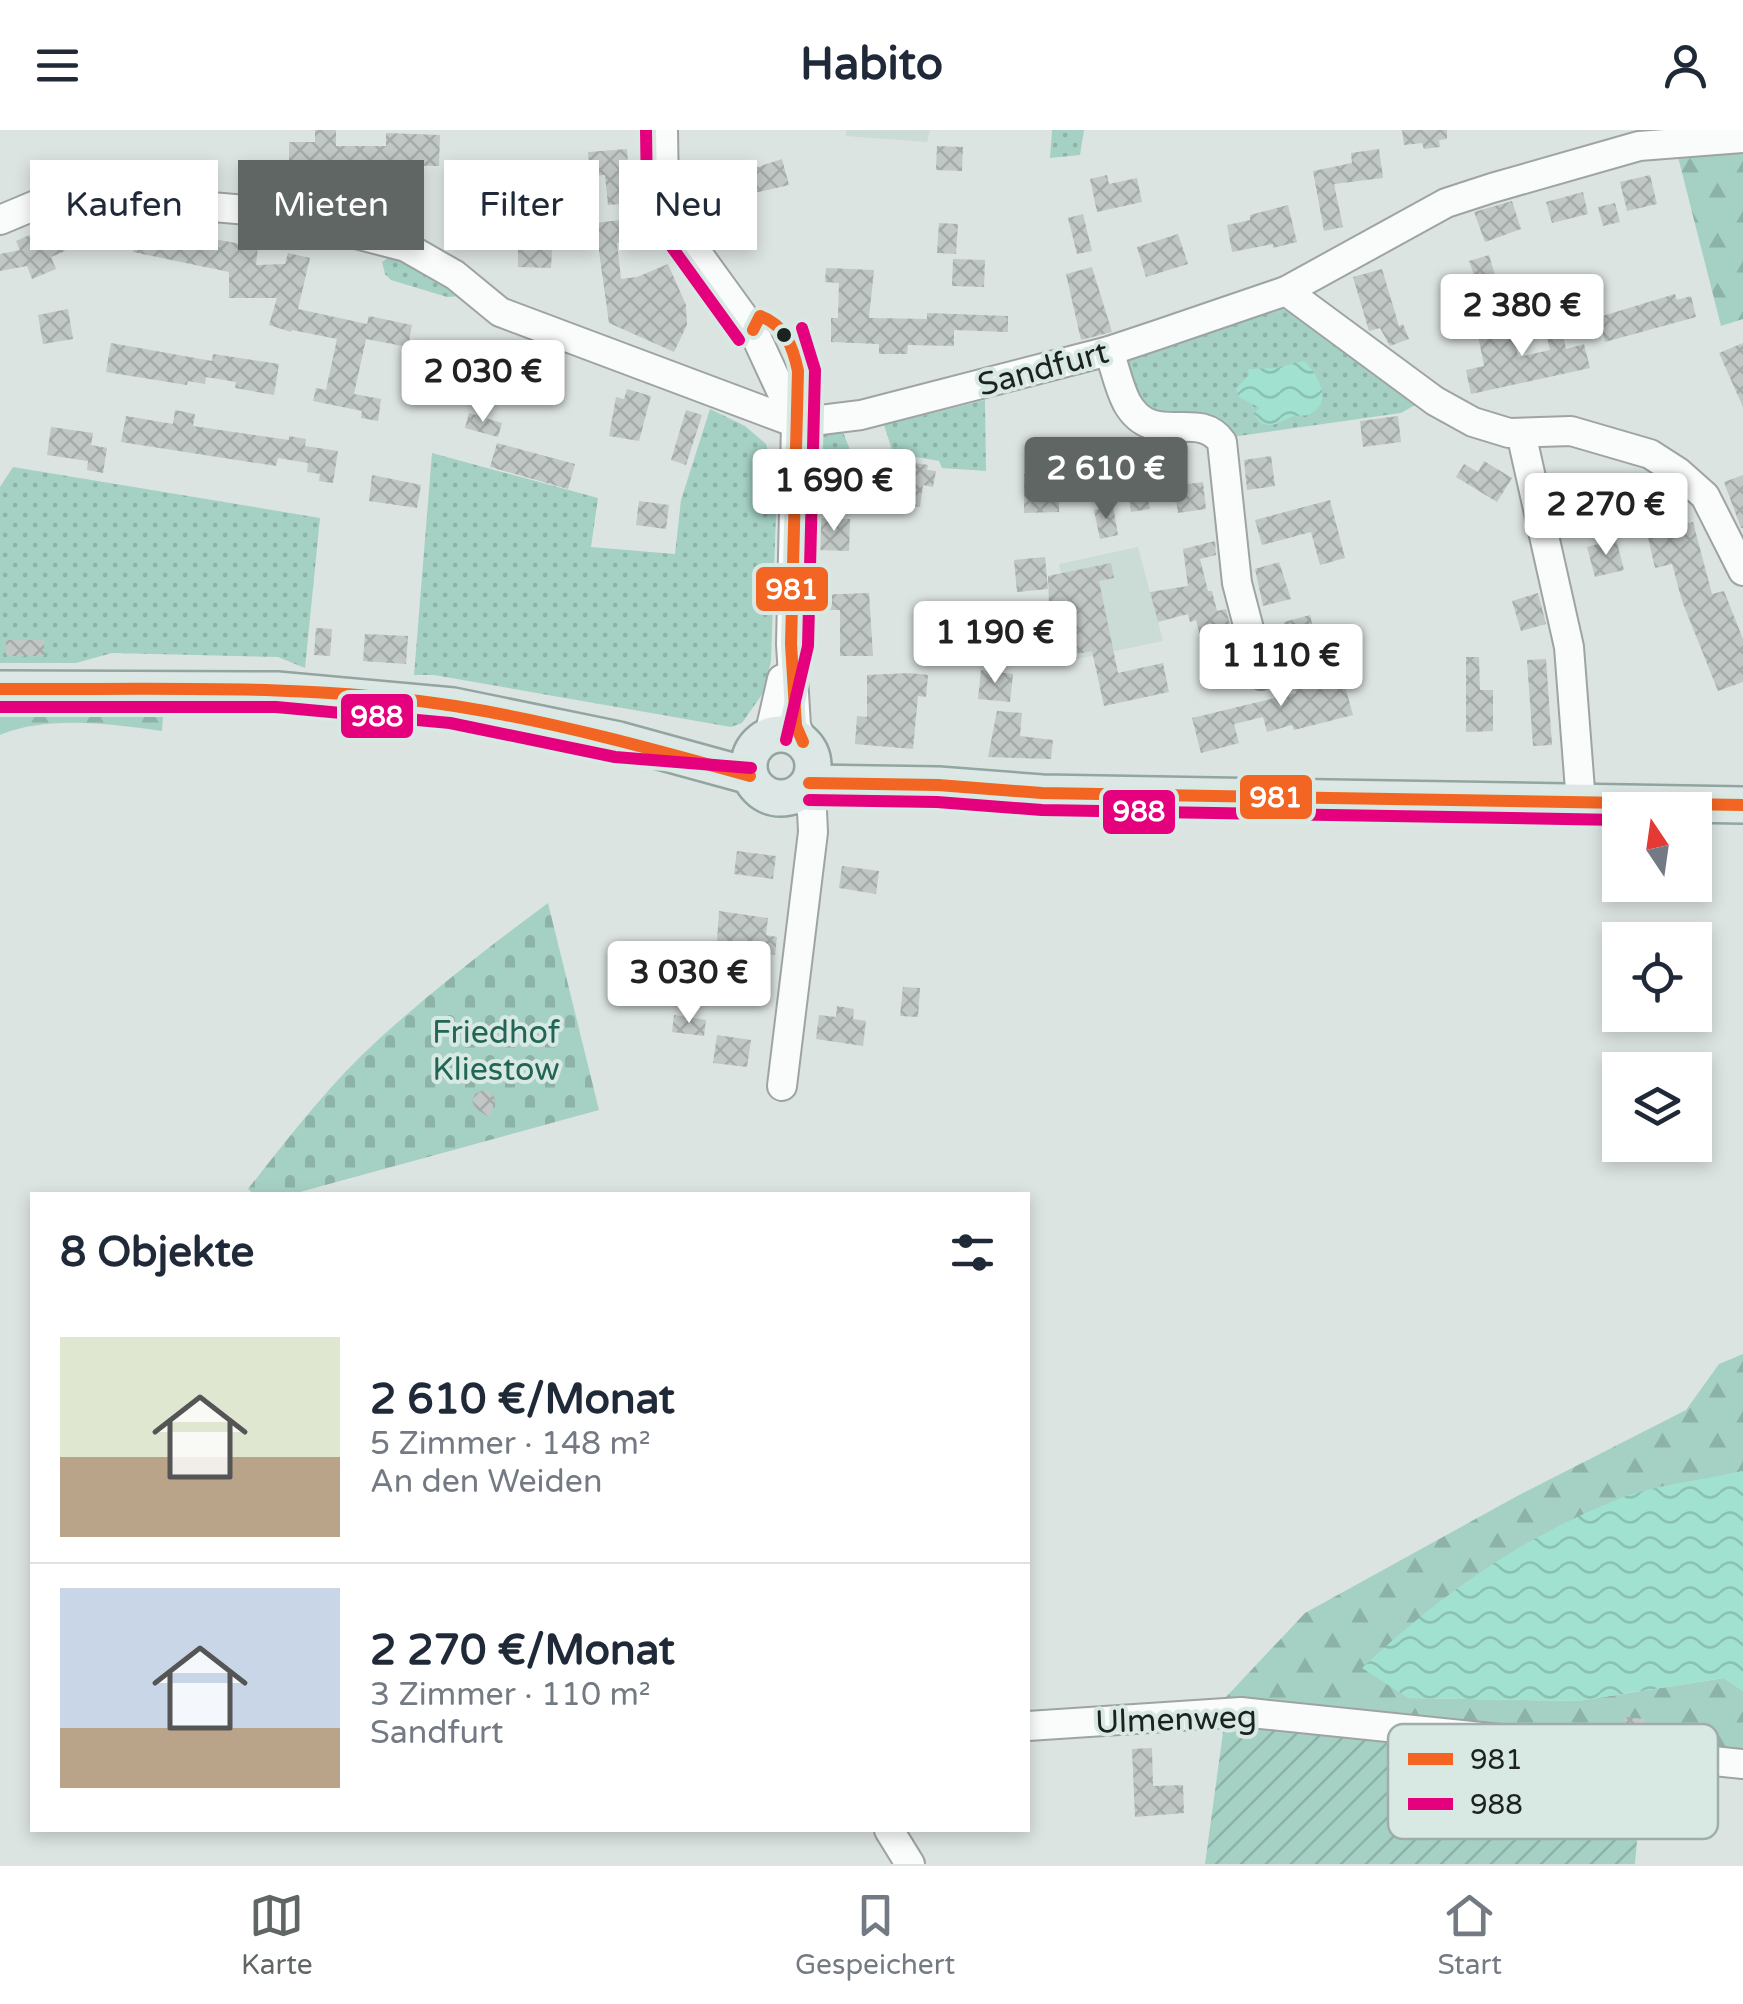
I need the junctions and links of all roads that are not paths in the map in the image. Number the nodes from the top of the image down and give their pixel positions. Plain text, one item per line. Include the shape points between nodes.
1 (663, 130) edge
2 (1698, 130) edge
3 (1743, 138) edge
4 (1640, 146) junction
5 (0, 220) edge
6 (1286, 291) junction
7 (1109, 351) junction
8 (796, 423) junction
9 (1520, 433) junction
10 (1743, 571) edge
11 (791, 644) junction
12 (1261, 675) dead end
13 (0, 688) edge
14 (757, 754) junction
15 (807, 768) junction
16 (1582, 803) junction
17 (1743, 805) edge
18 (782, 1086) dead end
19 (1030, 1726) edge
20 (1388, 1727) edge
21 (1718, 1761) edge
22 (1743, 1764) edge
23 (890, 1832) edge
24 (910, 1864) edge

1 - 8 street via 664,190 682,232 753,330
2 - 4 street
3 - 4 street, Sandfurt
4 - 6 street, Sandfurt via 1446,202
5 - 8 street via 71,194 271,212 406,247 500,312
6 - 7 street, Sandfurt
6 - 9 street via 1434,401 1473,422
7 - 8 street, Sandfurt via 861,415
7 - 12 street via 1127,403 1141,420 1159,428 1202,426 1222,442 1237,583
8 - 11 street
9 - 10 street via 1571,432 1650,454 1705,496
9 - 16 street via 1568,647
11 - 14 street
11 - 15 street via 796,726
13 - 14 main road via 277,690 453,706 618,740
14 - 15 main road via 787,734
14 - 15 main road via 768,796 786,798
15 - 16 main road via 1042,793
15 - 18 street via 813,832
16 - 17 main road
19 - 20 street, Ulmenweg via 1241,1712
21 - 22 street, Ulmenweg
23 - 24 street

